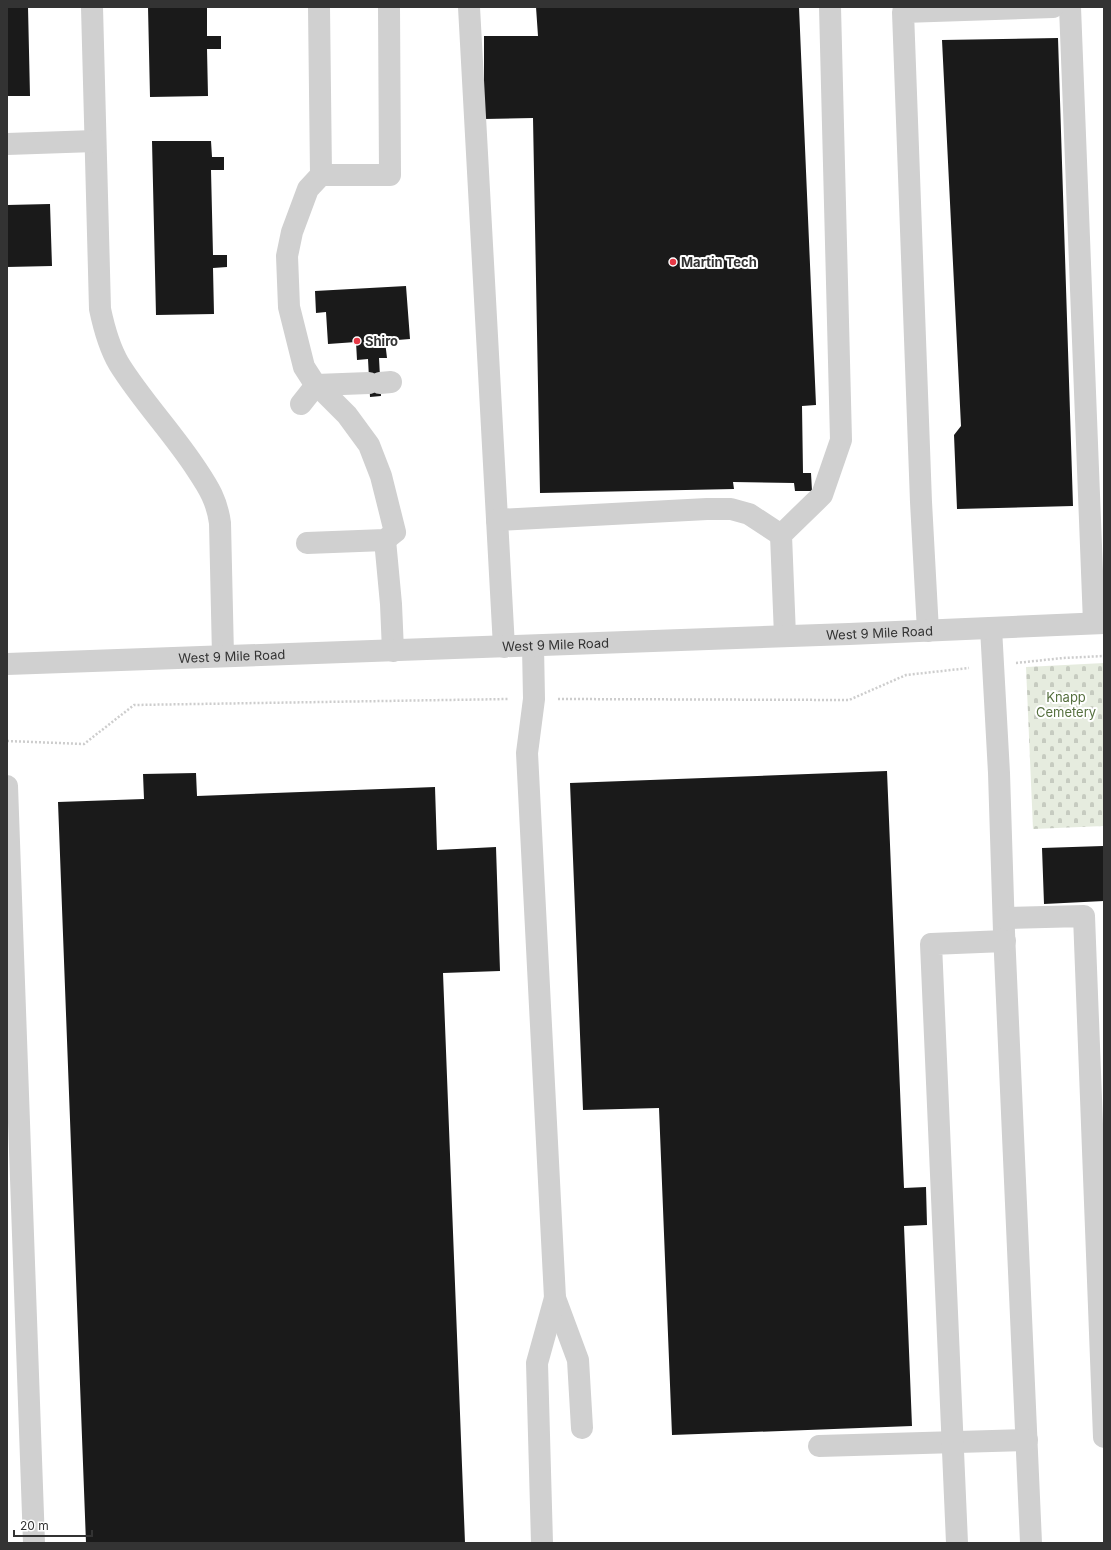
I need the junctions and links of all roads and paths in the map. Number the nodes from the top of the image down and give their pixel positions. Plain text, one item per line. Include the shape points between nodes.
1 (92, 7) edge
2 (319, 7) edge
3 (389, 7) edge
4 (468, 7) edge
5 (830, 7) edge
6 (1053, 7) edge
7 (1070, 7) edge
8 (903, 9) edge
9 (95, 141) junction
10 (7, 144) edge
11 (321, 175) junction
12 (380, 383) dead end
13 (316, 385) junction
14 (301, 404) dead end
15 (497, 520) junction
16 (781, 535) junction
17 (385, 540) junction
18 (307, 543) dead end
19 (1099, 623) edge
20 (991, 628) junction
21 (928, 631) junction
22 (785, 636) junction
23 (532, 646) junction
24 (504, 647) junction
25 (393, 651) junction
26 (223, 656) junction
27 (7, 664) edge
28 (7, 786) edge
29 (1004, 918) junction
30 (1005, 941) junction
31 (555, 1298) junction
32 (582, 1428) dead end
33 (1104, 1436) edge
34 (1028, 1440) junction
35 (953, 1442) junction
36 (819, 1446) dead end
37 (34, 1543) edge
38 (542, 1543) edge
39 (957, 1543) edge
40 (1032, 1543) edge

1 - 9 street
2 - 11 street
3 - 11 street via 390,175
4 - 15 street
5 - 16 street via 841,440 822,495
6 - 8 street
7 - 19 street via 1088,498
8 - 21 street via 920,502
9 - 10 street
9 - 26 street via 100,309 110,347 119,364 187,454 213,495 220,523
11 - 13 street via 308,189 292,232 287,256 289,307 294,332 304,367
12 - 13 street
13 - 14 street
13 - 17 street via 346,415 369,445 381,476 395,532
15 - 16 street via 731,509 749,514
15 - 24 street
16 - 22 street
17 - 18 street
17 - 25 street
19 - 20 street, West 9 Mile Road
20 - 21 street, West 9 Mile Road
20 - 29 street
21 - 22 street, West 9 Mile Road
22 - 23 street, West 9 Mile Road
23 - 24 street, West 9 Mile Road
23 - 31 street via 534,699 527,753
24 - 25 street, West 9 Mile Road
25 - 26 street, West 9 Mile Road
26 - 27 street, West 9 Mile Road
28 - 37 street
29 - 30 street
29 - 33 street via 1084,916
30 - 34 street
30 - 35 street via 931,944
31 - 32 street via 578,1360
31 - 38 street via 537,1363
34 - 35 street
34 - 40 street
35 - 36 street
35 - 39 street

